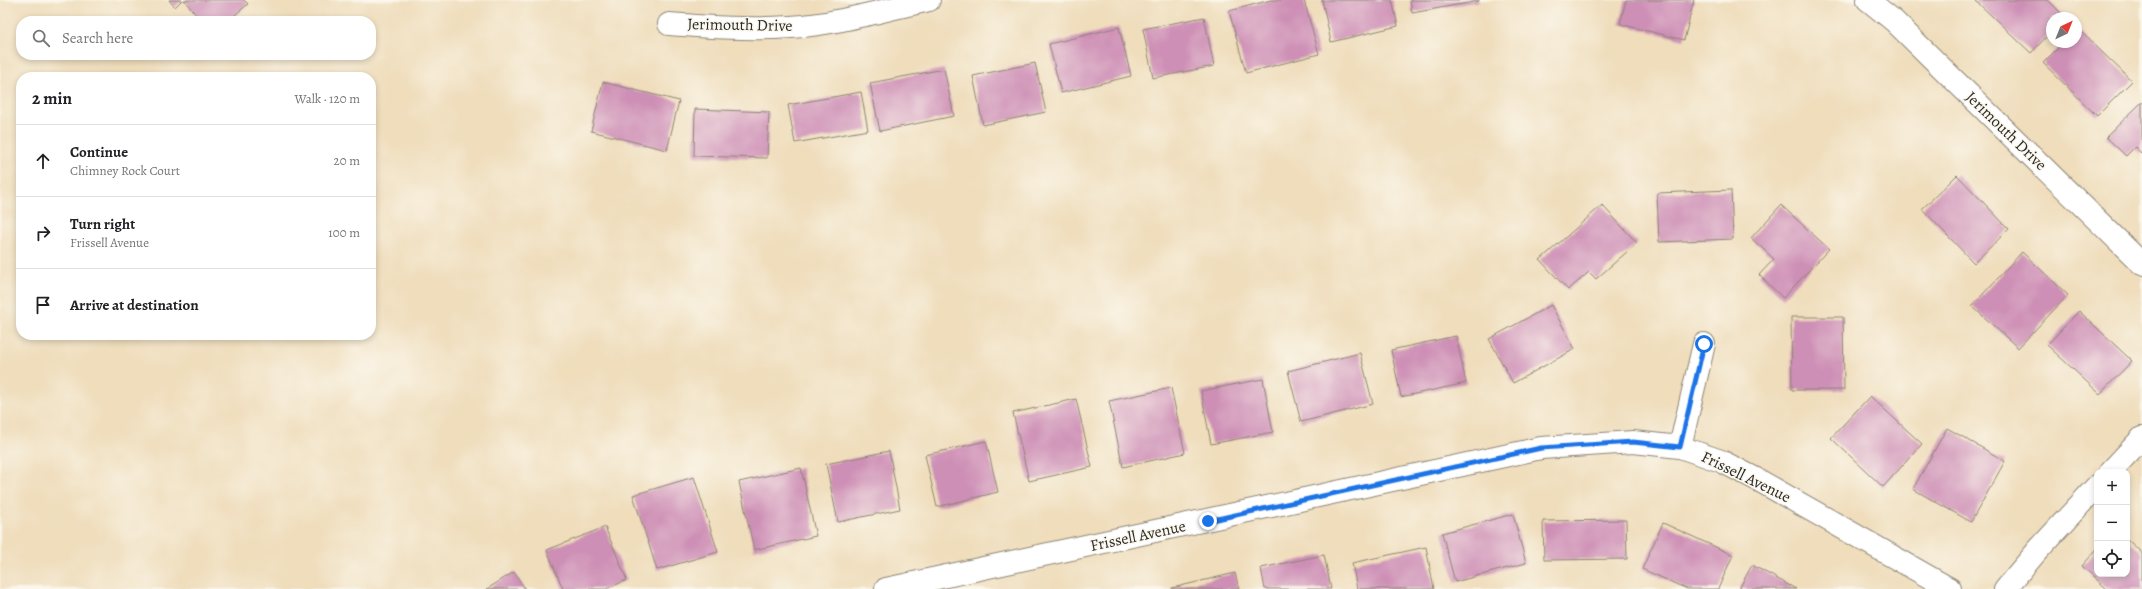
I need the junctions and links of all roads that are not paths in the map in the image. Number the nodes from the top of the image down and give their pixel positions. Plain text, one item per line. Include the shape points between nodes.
1 (929, 0) edge
2 (1868, 0) edge
3 (669, 24) dead end
4 (2142, 264) edge
5 (1704, 344) dead end
6 (2142, 438) edge
7 (1680, 447) junction
8 (2113, 469) edge
9 (2094, 489) edge
10 (886, 589) edge
11 (1950, 589) edge
12 (2005, 589) edge

1 - 3 street, Jerimouth Drive via 792,27 736,28
2 - 4 street, Jerimouth Drive via 1894,21
5 - 7 street
6 - 8 street
7 - 10 street, Frissell Avenue via 1633,442 1541,448
7 - 11 street, Frissell Avenue via 1721,461 1760,481
9 - 12 street

